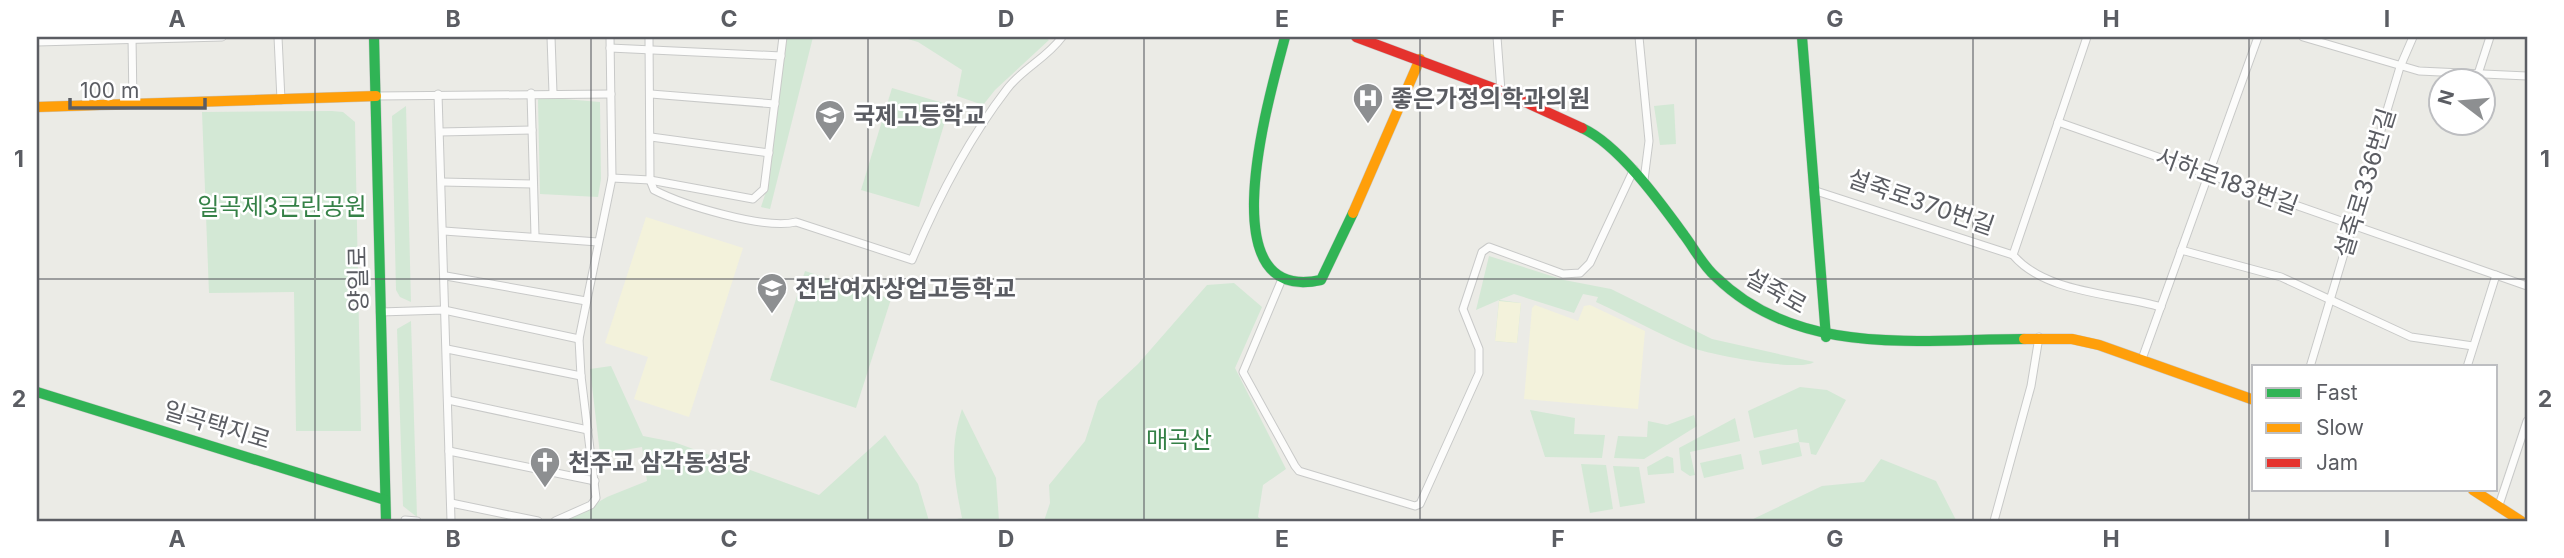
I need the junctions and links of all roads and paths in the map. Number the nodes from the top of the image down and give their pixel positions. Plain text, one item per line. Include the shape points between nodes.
1 (222, 37) edge
2 (278, 37) edge
3 (374, 37) edge
4 (551, 37) edge
5 (610, 37) edge
6 (649, 37) edge
7 (783, 37) edge
8 (1062, 37) edge
9 (1285, 37) edge
10 (1356, 37) edge
11 (1496, 37) edge
12 (1639, 37) edge
13 (1802, 37) edge
14 (2087, 37) edge
15 (2258, 37) edge
16 (2303, 37) edge
17 (2413, 37) edge
18 (2490, 37) edge
19 (132, 38) edge
20 (2317, 39) edge
21 (37, 41) edge
22 (610, 48) junction
23 (649, 50) junction
24 (781, 56) junction
25 (1420, 59) junction
26 (2481, 66) edge
27 (2400, 67) junction
28 (2428, 69) edge
29 (2498, 75) edge
30 (2527, 76) edge
31 (1501, 91) junction
32 (531, 93) junction
33 (553, 93) junction
34 (438, 94) junction
35 (611, 94) junction
36 (651, 94) junction
37 (376, 96) junction
38 (281, 100) junction
39 (133, 104) junction
40 (775, 104) junction
41 (37, 107) edge
42 (2058, 122) junction
43 (532, 130) junction
44 (440, 132) junction
45 (652, 137) junction
46 (769, 153) junction
47 (1634, 169) junction
48 (2209, 174) junction
49 (612, 178) junction
50 (650, 180) junction
51 (1644, 180) junction
52 (442, 182) junction
53 (533, 184) junction
54 (1816, 191) junction
55 (2353, 226) junction
56 (444, 232) junction
57 (535, 236) junction
58 (598, 242) junction
59 (2181, 250) junction
60 (2013, 255) junction
61 (2496, 275) junction
62 (446, 276) junction
63 (1282, 279) junction
64 (2527, 286) edge
65 (2331, 299) junction
66 (586, 301) junction
67 (2161, 307) junction
68 (444, 310) junction
69 (380, 312) junction
70 (1826, 337) junction
71 (2039, 337) junction
72 (579, 339) junction
73 (2473, 346) junction
74 (447, 349) junction
75 (2142, 359) junction
76 (2311, 365) edge
77 (2468, 365) edge
78 (581, 376) junction
79 (37, 392) edge
80 (2252, 399) edge
81 (448, 400) junction
82 (2527, 421) edge
83 (588, 430) junction
84 (449, 451) junction
85 (595, 481) junction
86 (2475, 491) edge
87 (385, 500) junction
88 (451, 503) junction
89 (2499, 505) junction
90 (405, 520) edge
91 (386, 521) edge
92 (417, 521) edge
93 (451, 521) edge
94 (538, 521) edge
95 (555, 521) edge
96 (1994, 521) edge
97 (2521, 521) edge

1 - 19 street
2 - 38 street
3 - 37 main road, 양일로
4 - 33 street
5 - 22 street
6 - 23 street
7 - 24 street
8 - 50 street via 1008,87 992,110 959,162 912,260 796,222 782,225 675,200 654,190
9 - 63 main road via 1253,202 1261,261
10 - 25 main road, 설죽로
11 - 31 street
12 - 51 street via 1649,141
13 - 54 main road, 설죽로370번길
14 - 42 street
15 - 48 street
16 - 20 street
17 - 27 street, 설죽로336번길
18 - 26 street
19 - 21 street
19 - 39 street
20 - 27 street
22 - 23 street
22 - 35 street
23 - 24 street
23 - 36 street
24 - 40 street
25 - 31 main road, 설죽로
25 - 63 main road via 1324,278
27 - 28 street
27 - 55 street, 설죽로336번길
29 - 30 street
31 - 47 main road, 설죽로 via 1578,125
32 - 33 street
32 - 34 street
32 - 43 street
33 - 35 street
34 - 37 street
34 - 44 street
35 - 49 street
36 - 40 street
36 - 45 street
37 - 38 main road
37 - 69 main road, 양일로
38 - 39 main road
39 - 41 main road
40 - 46 street
42 - 48 street, 서하로183번길
42 - 60 street
43 - 44 street
43 - 53 street
44 - 52 street
45 - 46 street
45 - 50 street
46 - 50 street via 764,189 753,199
47 - 51 main road, 설죽로
47 - 63 street via 1590,263 1580,273 1563,274 1489,247 1482,252 1463,309 1479,349 1479,373 1420,504 1415,506 1295,466 1243,372
48 - 55 street, 서하로183번길
48 - 59 street
49 - 50 street
49 - 58 street
51 - 70 main road, 설죽로 via 1705,265 1732,292 1800,330
52 - 53 street
52 - 56 street
53 - 57 street
54 - 60 street, 설죽로370번길
54 - 70 main road, 설죽로370번길
55 - 61 street, 서하로183번길
55 - 65 street, 설죽로336번길
56 - 57 street
56 - 62 street
57 - 58 street
58 - 66 street
59 - 65 street via 2269,272
59 - 67 street
60 - 67 street, 설죽로370번길 via 2031,271 2072,286
61 - 64 street, 서하로183번길
61 - 73 street
62 - 66 street
62 - 68 street
65 - 73 street via 2411,337
65 - 76 street, 설죽로336번길
66 - 72 street
67 - 75 street
68 - 69 street
68 - 72 street
68 - 74 street
69 - 87 main road, 양일로
70 - 71 main road, 설죽로 via 1891,341
71 - 75 main road, 설죽로 via 2086,342
71 - 96 street via 2031,386
72 - 78 street
73 - 77 street
74 - 78 street
74 - 81 street
75 - 80 main road, 설죽로
78 - 83 street
79 - 87 main road, 일곡택지로
81 - 83 street
81 - 84 street
82 - 89 street
83 - 85 street
84 - 85 street
84 - 88 street
85 - 95 street via 596,498 591,505
86 - 89 main road
87 - 91 main road, 양일로
88 - 93 street
88 - 94 street
89 - 97 main road
90 - 92 street

